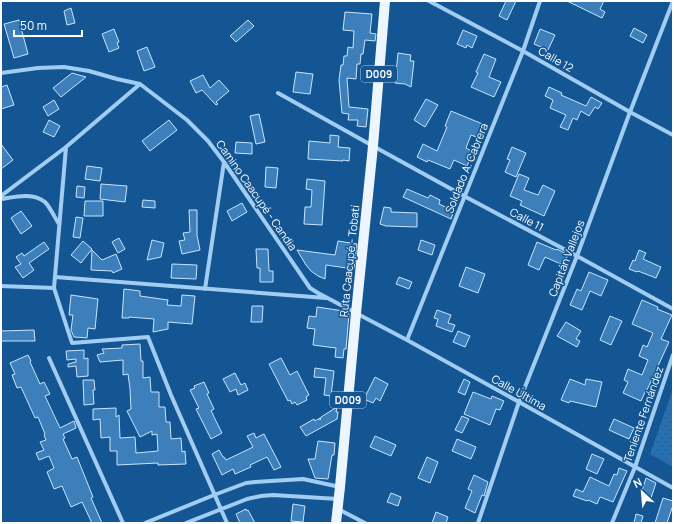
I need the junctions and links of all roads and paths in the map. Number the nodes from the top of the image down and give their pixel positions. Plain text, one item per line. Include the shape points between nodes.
1 (385, 1) edge
2 (429, 1) edge
3 (540, 1) edge
4 (672, 1) edge
5 (523, 51) junction
6 (1, 73) edge
7 (140, 84) junction
8 (278, 93) dead end
9 (630, 112) junction
10 (673, 135) edge
11 (66, 146) junction
12 (373, 146) junction
13 (224, 162) junction
14 (1, 196) edge
15 (464, 196) junction
16 (1, 199) edge
17 (60, 224) junction
18 (577, 256) junction
19 (55, 277) junction
20 (1, 286) edge
21 (54, 288) junction
22 (205, 289) junction
23 (330, 299) junction
24 (673, 309) edge
25 (356, 313) junction
26 (407, 340) junction
27 (673, 355) edge
28 (48, 358) dead end
29 (519, 402) junction
30 (635, 467) junction
31 (340, 487) junction
32 (673, 488) edge
33 (214, 495) junction
34 (338, 504) junction
35 (220, 509) junction
36 (123, 523) edge
37 (145, 523) edge
38 (186, 523) edge
39 (227, 523) edge
40 (336, 523) edge
41 (365, 523) edge
42 (478, 523) edge
43 (612, 523) edge

1 - 12 main road, Ruta Caacupé - Tobatí / D009
2 - 5 street, Calle 12
3 - 5 street, Soldado A. Cabrera
4 - 9 street, Capitán Vallejos
5 - 9 street, Calle 12
5 - 15 street, Soldado A. Cabrera
6 - 7 street, Camino Caacupé - Candia via 64,67
7 - 11 street
7 - 13 street, Camino Caacupé - Candia via 188,120
8 - 12 street, Calle 11
9 - 10 street, Calle 12
9 - 18 street, Capitán Vallejos
11 - 14 street
11 - 17 street
12 - 15 street, Calle 11
12 - 25 main road, Ruta Caacupé - Tobatí / D009
13 - 22 street
13 - 23 street, Camino Caacupé - Candia via 310,288
15 - 18 street, Calle 11
15 - 26 street, Soldado A. Cabrera
16 - 17 street via 35,197 46,203
17 - 19 street
18 - 24 street, Calle 11
18 - 29 street, Capitán Vallejos
19 - 21 street
19 - 22 street
20 - 21 street
21 - 33 street via 72,343 148,337
22 - 23 street
23 - 25 street, Camino Caacupé - Candia
25 - 26 street, Calle Última
25 - 31 main road, Ruta Caacupé - Tobatí / D009
26 - 29 street, Calle Última
27 - 30 street, Teniente Fernández
28 - 36 street
29 - 30 street, Calle Última
29 - 42 street, Capitán Vallejos
30 - 32 street, Calle Última
30 - 43 street, Teniente Fernández
31 - 33 street via 303,479 255,482
31 - 34 main road, Ruta Caacupé - Tobatí / D009
33 - 35 street
33 - 37 street
34 - 35 street via 273,495 247,499
34 - 40 main road, Ruta Caacupé - Tobatí / D009
34 - 41 street
35 - 38 street
35 - 39 street

